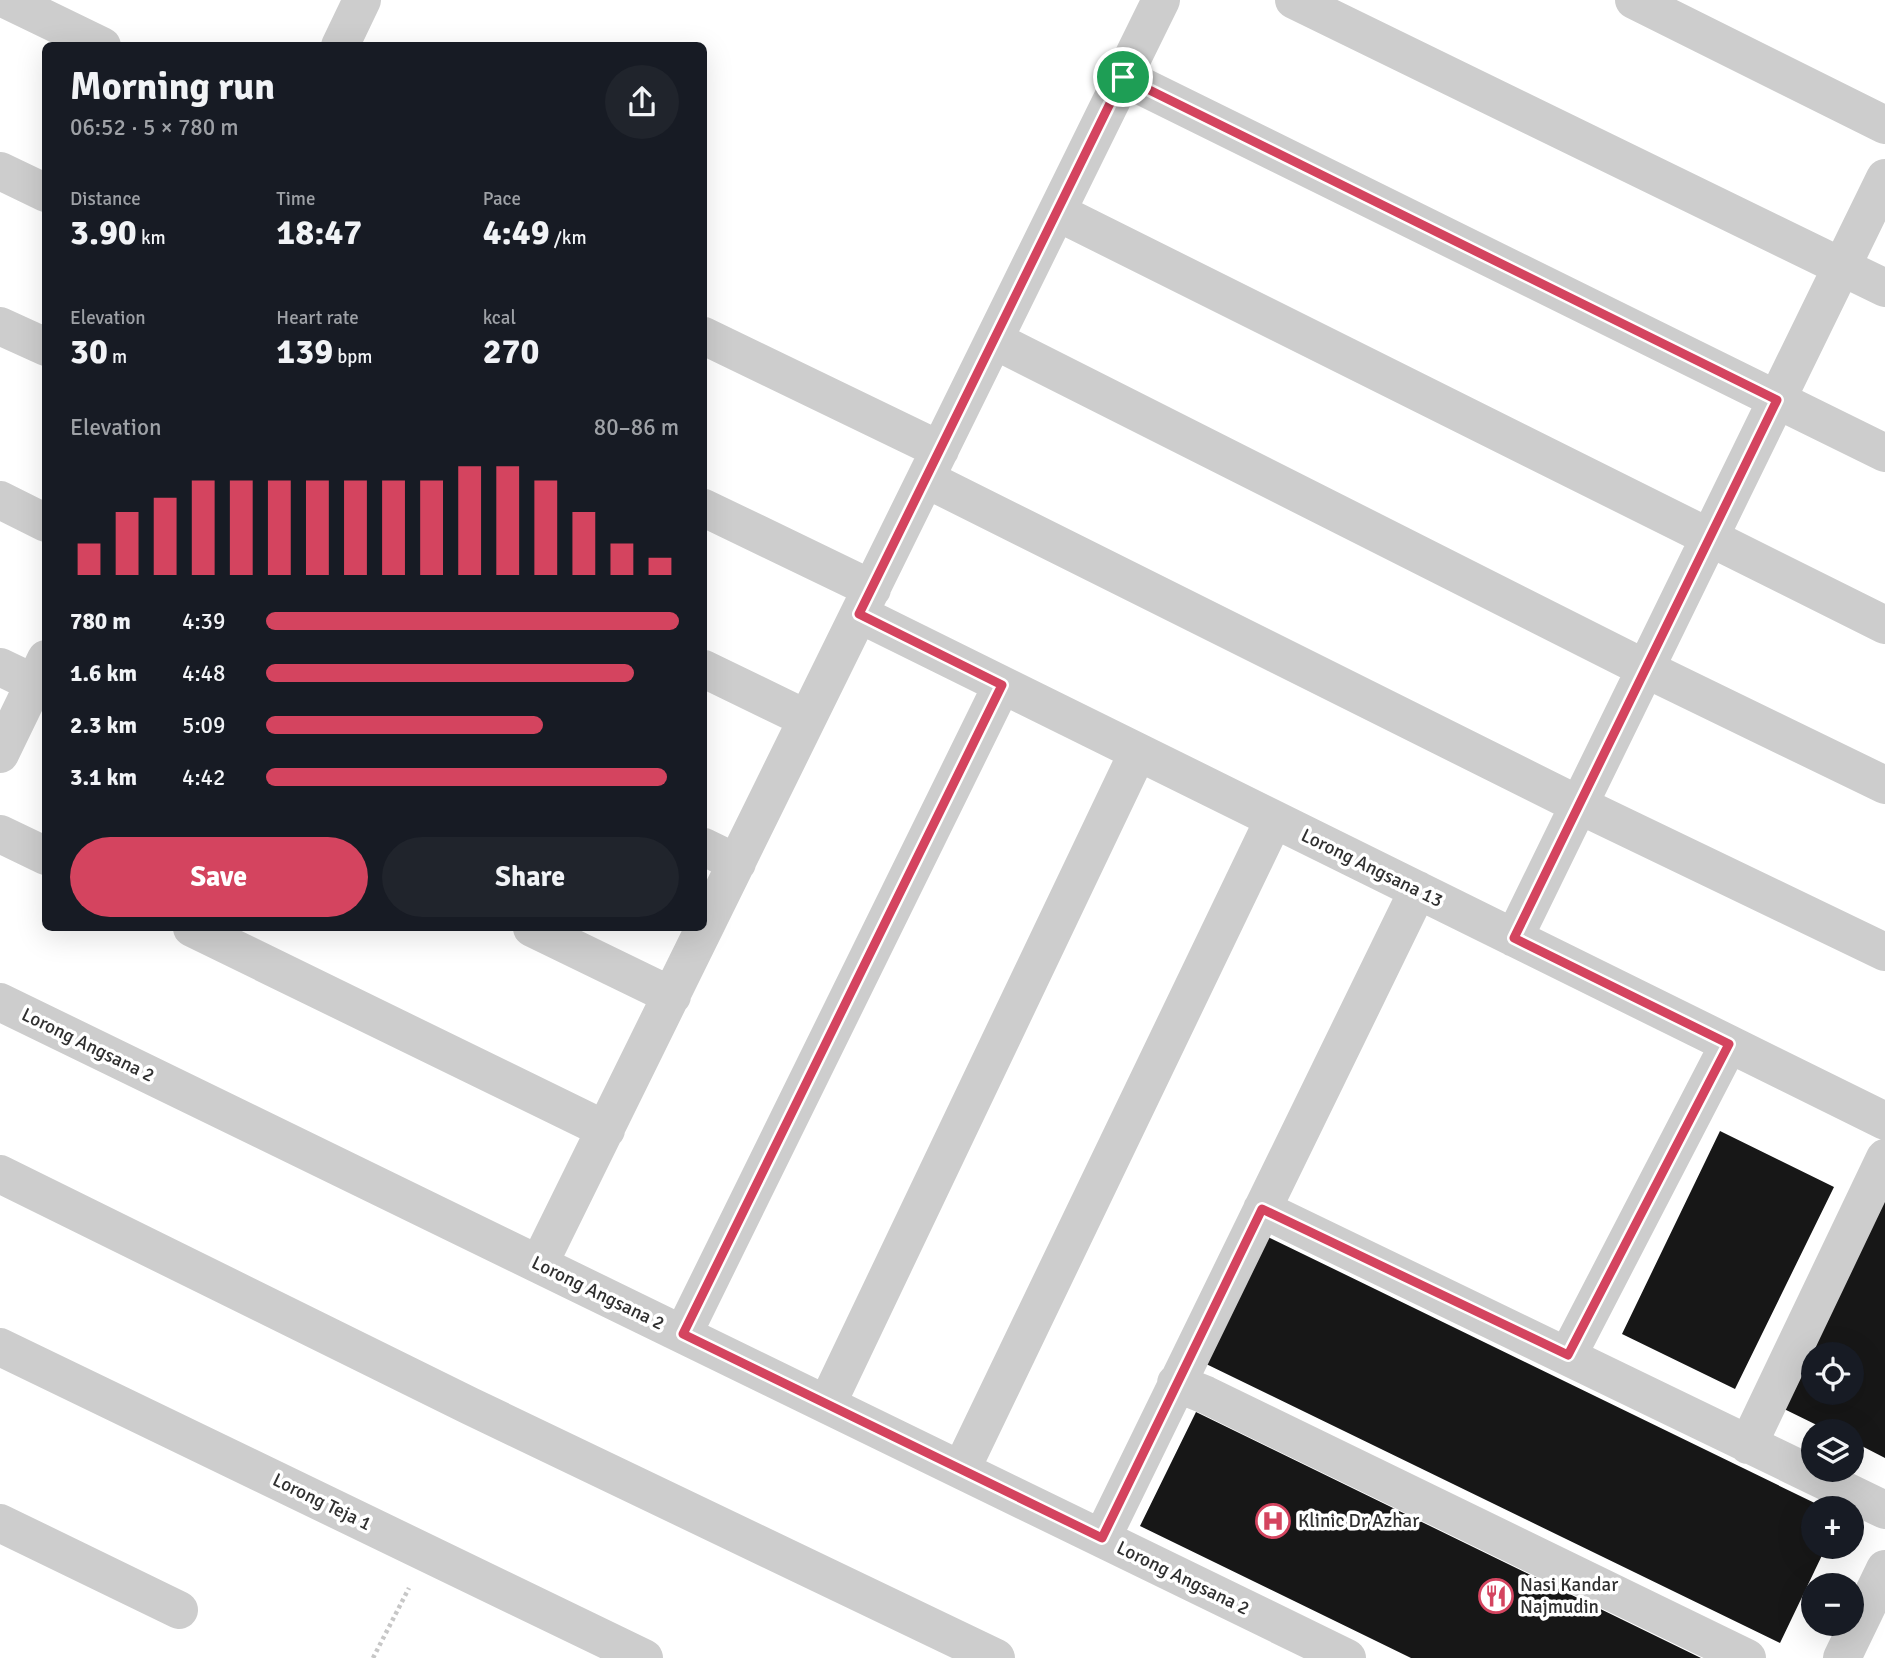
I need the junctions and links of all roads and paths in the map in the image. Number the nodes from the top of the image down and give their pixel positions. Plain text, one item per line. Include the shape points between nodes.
1 (7, 0) edge
2 (362, 0) edge
3 (1161, 0) edge
4 (1294, 0) edge
5 (1634, 0) edge
6 (94, 42) edge
7 (342, 42) edge
8 (1123, 77) junction
9 (1885, 125) edge
10 (0, 171) edge
11 (1885, 178) edge
12 (42, 191) edge
13 (1057, 212) junction
14 (1842, 267) junction
15 (1885, 288) edge
16 (0, 326) edge
17 (707, 338) edge
18 (994, 340) junction
19 (42, 345) edge
20 (1777, 400) junction
21 (1885, 453) edge
22 (933, 465) junction
23 (0, 500) edge
24 (707, 510) edge
25 (42, 521) edge
26 (1710, 538) junction
27 (865, 601) junction
28 (1885, 625) edge
29 (0, 667) edge
30 (1646, 669) junction
31 (707, 670) edge
32 (42, 677) edge
33 (1002, 685) junction
34 (807, 719) junction
35 (1138, 752) junction
36 (0, 754) edge
37 (1885, 785) edge
38 (1580, 805) junction
39 (1274, 819) junction
40 (0, 834) edge
41 (707, 848) edge
42 (42, 854) edge
43 (737, 863) junction
44 (1418, 890) junction
45 (707, 924) edge
46 (198, 931) edge
47 (538, 931) edge
48 (704, 931) edge
49 (1514, 938) junction
50 (1885, 952) edge
51 (672, 996) junction
52 (0, 1002) edge
53 (1729, 1044) junction
54 (1885, 1121) edge
55 (606, 1130) junction
56 (1885, 1158) edge
57 (0, 1174) edge
58 (1262, 1209) junction
59 (539, 1264) junction
60 (683, 1334) junction
61 (0, 1347) edge
62 (1568, 1355) junction
63 (1176, 1383) junction
64 (827, 1405) junction
65 (1748, 1445) junction
66 (961, 1470) junction
67 (1885, 1510) edge
68 (0, 1523) edge
69 (1102, 1538) junction
70 (427, 1553) junction
71 (1885, 1569) edge
72 (179, 1610) dead end
73 (373, 1658) edge
74 (644, 1658) edge
75 (996, 1658) edge
76 (1347, 1658) edge
77 (1747, 1658) edge
78 (1842, 1658) edge

1 - 6 street
2 - 7 street
3 - 8 street
4 - 14 street
5 - 9 street
8 - 13 street
8 - 20 street
10 - 12 street
11 - 14 street
13 - 18 street
13 - 26 street
14 - 15 street
14 - 20 street
16 - 19 street
17 - 22 street
18 - 22 street
18 - 30 street
20 - 21 street
20 - 26 street
22 - 27 street
22 - 38 street
23 - 25 street
24 - 27 street, Lorong Angsana 13
26 - 28 street
26 - 30 street
27 - 33 street, Lorong Angsana 13
27 - 34 street
29 - 32 street
30 - 37 street
30 - 38 street
31 - 34 street
32 - 36 street
33 - 35 street, Lorong Angsana 13
33 - 60 street
34 - 43 street
35 - 39 street, Lorong Angsana 13
35 - 64 street
38 - 49 street
38 - 50 street
39 - 44 street, Lorong Angsana 13
39 - 66 street
40 - 42 street
41 - 43 street
43 - 45 street
44 - 49 street, Lorong Angsana 13
44 - 58 street
46 - 55 street
47 - 51 street
48 - 51 street
49 - 53 street, Lorong Angsana 13
51 - 55 street
52 - 59 street, Lorong Angsana 2
53 - 54 street, Lorong Angsana 13
53 - 62 street
55 - 59 street
56 - 65 street
57 - 75 street
58 - 62 street
58 - 63 street
59 - 60 street, Lorong Angsana 2
60 - 64 street, Lorong Angsana 2
61 - 70 street, Lorong Teja 1
62 - 65 street
63 - 69 street
63 - 77 street
64 - 66 street, Lorong Angsana 2
65 - 67 street
66 - 69 street, Lorong Angsana 2
68 - 72 street
69 - 76 street, Lorong Angsana 2
70 - 73 path
70 - 74 street, Lorong Teja 1
71 - 78 street

